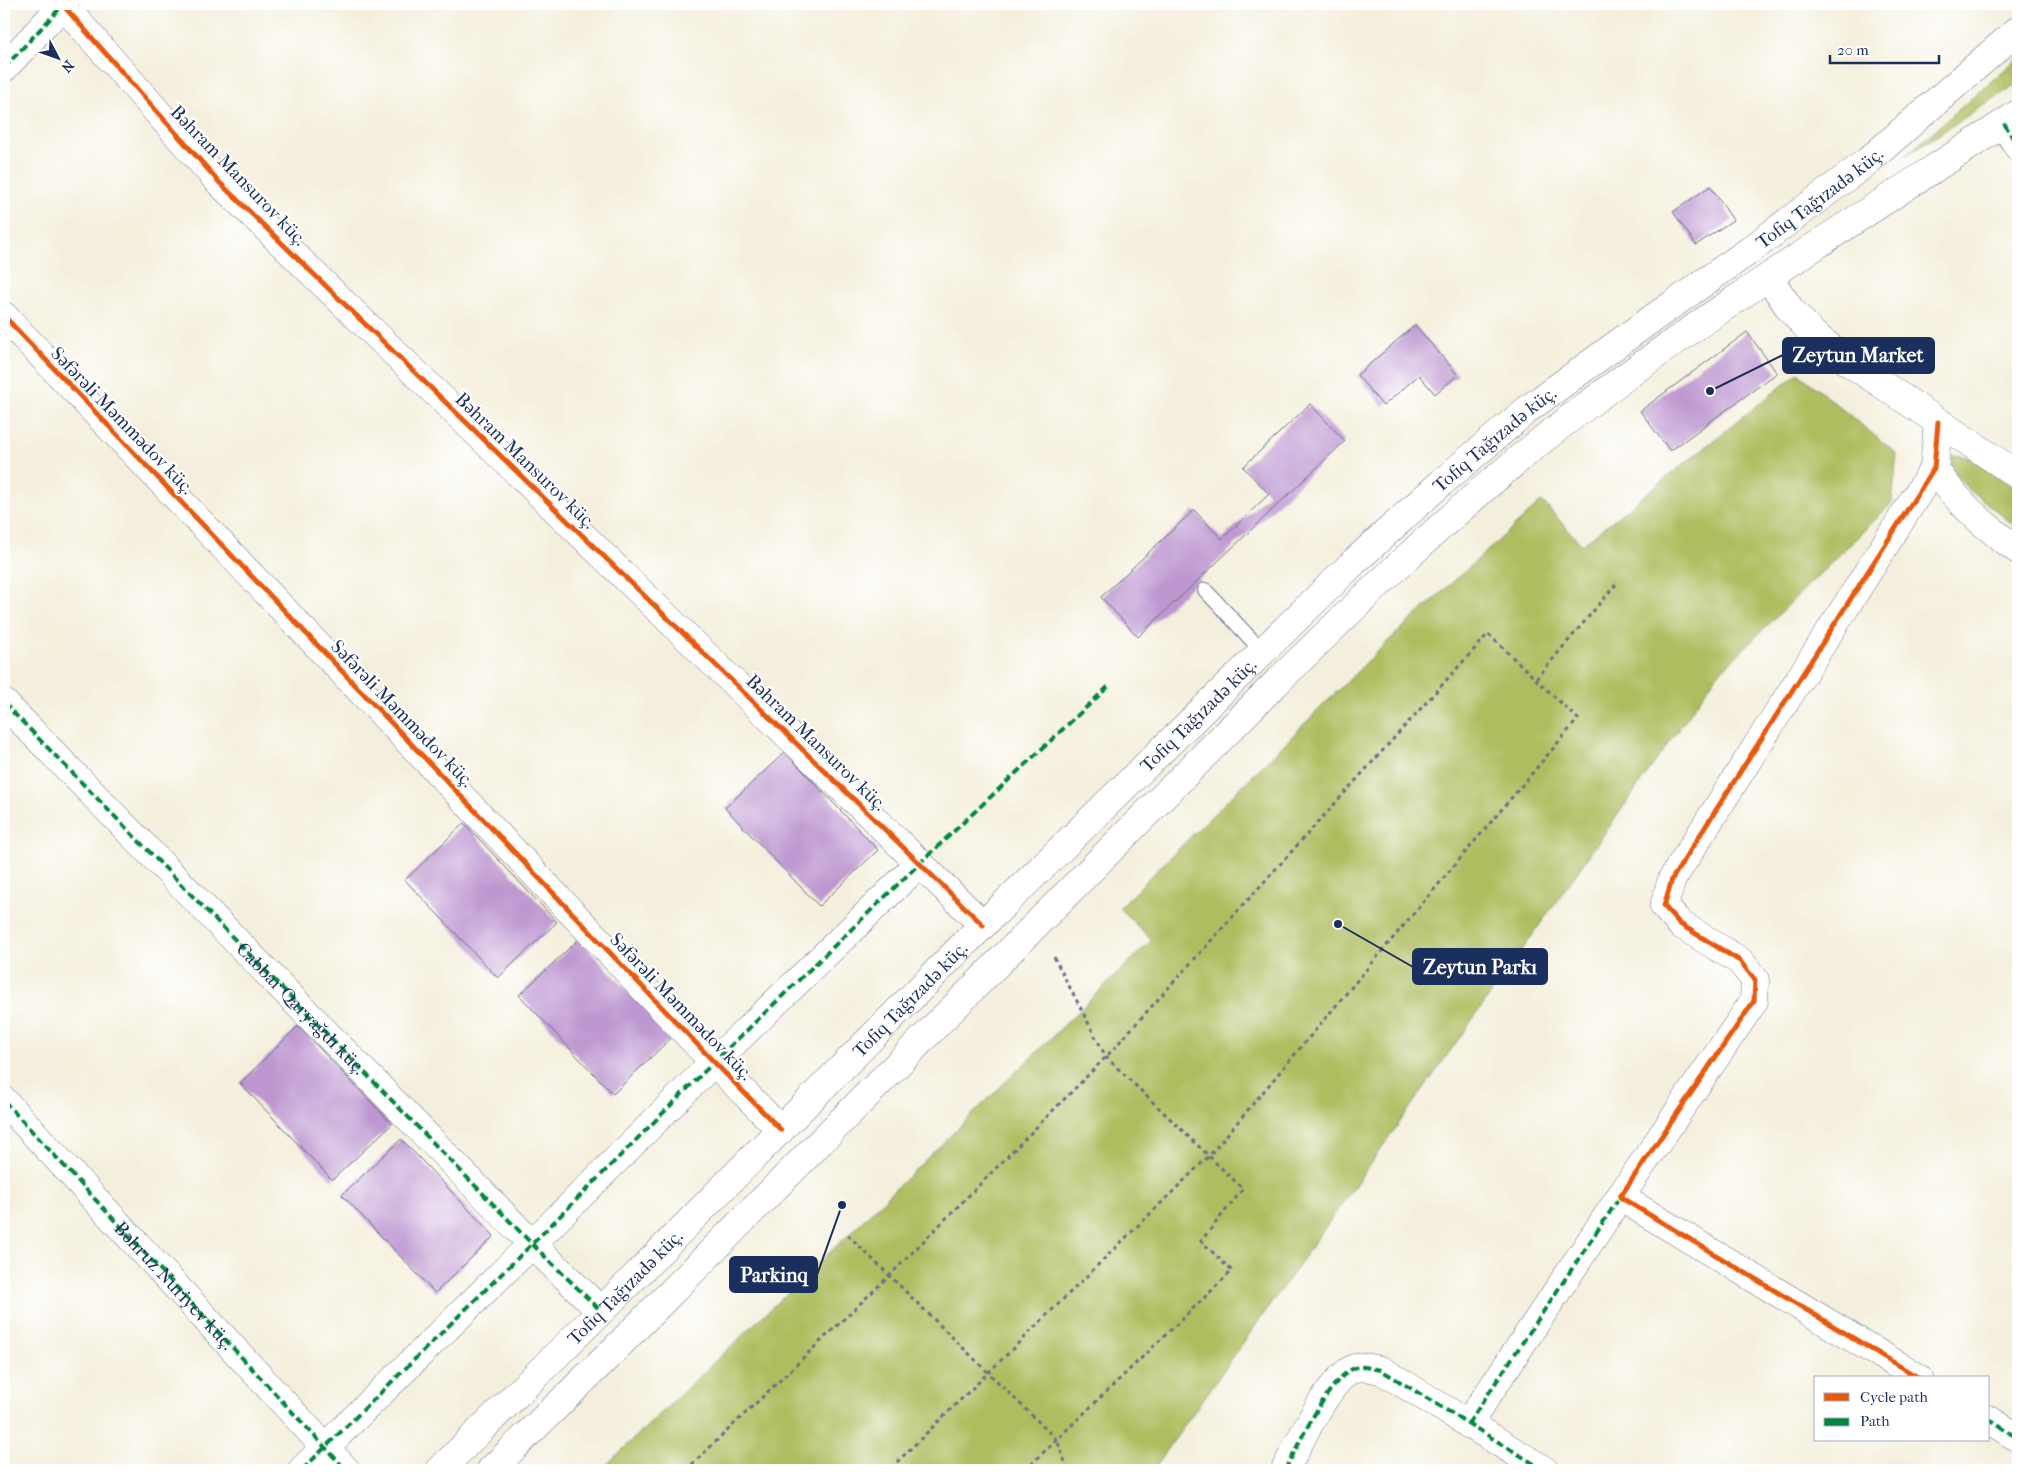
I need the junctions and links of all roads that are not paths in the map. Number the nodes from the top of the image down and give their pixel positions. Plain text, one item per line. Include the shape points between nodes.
1 (62, 4) edge
2 (2018, 30) edge
3 (4, 68) edge
4 (2011, 119) edge
5 (2018, 147) edge
6 (1769, 278) junction
7 (4, 316) edge
8 (1938, 422) junction
9 (1934, 468) junction
10 (2018, 474) edge
11 (2018, 550) edge
12 (1205, 590) dead end
13 (1263, 652) junction
14 (4, 703) edge
15 (920, 863) junction
16 (983, 925) junction
17 (714, 1062) junction
18 (4, 1101) edge
19 (781, 1130) junction
20 (1620, 1197) junction
21 (532, 1244) junction
22 (601, 1311) junction
23 (1916, 1376) edge
24 (1990, 1420) edge
25 (1468, 1424) junction
26 (2018, 1438) edge
27 (325, 1448) junction
28 (302, 1470) edge
29 (346, 1470) edge
30 (440, 1470) edge
31 (491, 1470) edge
32 (1285, 1470) edge
33 (1544, 1470) edge

1 - 3 street
1 - 15 street, Bəhram Mansurov küç. via 220,183
2 - 13 street, Tofiq Tağızadə küç. via 1868,161 1528,410 1354,562
4 - 5 street
4 - 6 street, Tofiq Tağızadə küç.
6 - 8 street via 1790,309 1814,334 1850,363
6 - 31 street, Tofiq Tağızadə küç. via 1547,436 1464,505 1374,588 1268,690
7 - 17 street, Səfərəli Məmmədov küç.
8 - 9 street
8 - 10 street
9 - 11 street via 1949,490
9 - 20 street via 1672,879 1664,906 1680,924 1740,961 1754,980 1754,1001
12 - 13 lane
13 - 16 street, Tofiq Tağızadə küç.
14 - 21 street, Cabbar Qaryağdı küç.
15 - 16 street, Bəhram Mansurov küç.
15 - 17 street
16 - 19 street, Tofiq Tağızadə küç.
17 - 19 street, Səfərəli Məmmədov küç.
17 - 21 street
18 - 27 street, Bəhruz Nuriyev küç.
19 - 22 street, Tofiq Tağızadə küç.
20 - 23 street
20 - 25 street
21 - 22 street, Cabbar Qaryağdı küç.
21 - 27 street
22 - 30 street, Tofiq Tağızadə küç.
24 - 26 street
25 - 32 street via 1381,1370 1358,1367 1343,1374 1326,1395
25 - 33 street
27 - 28 street
27 - 29 street, Bəhruz Nuriyev küç.

